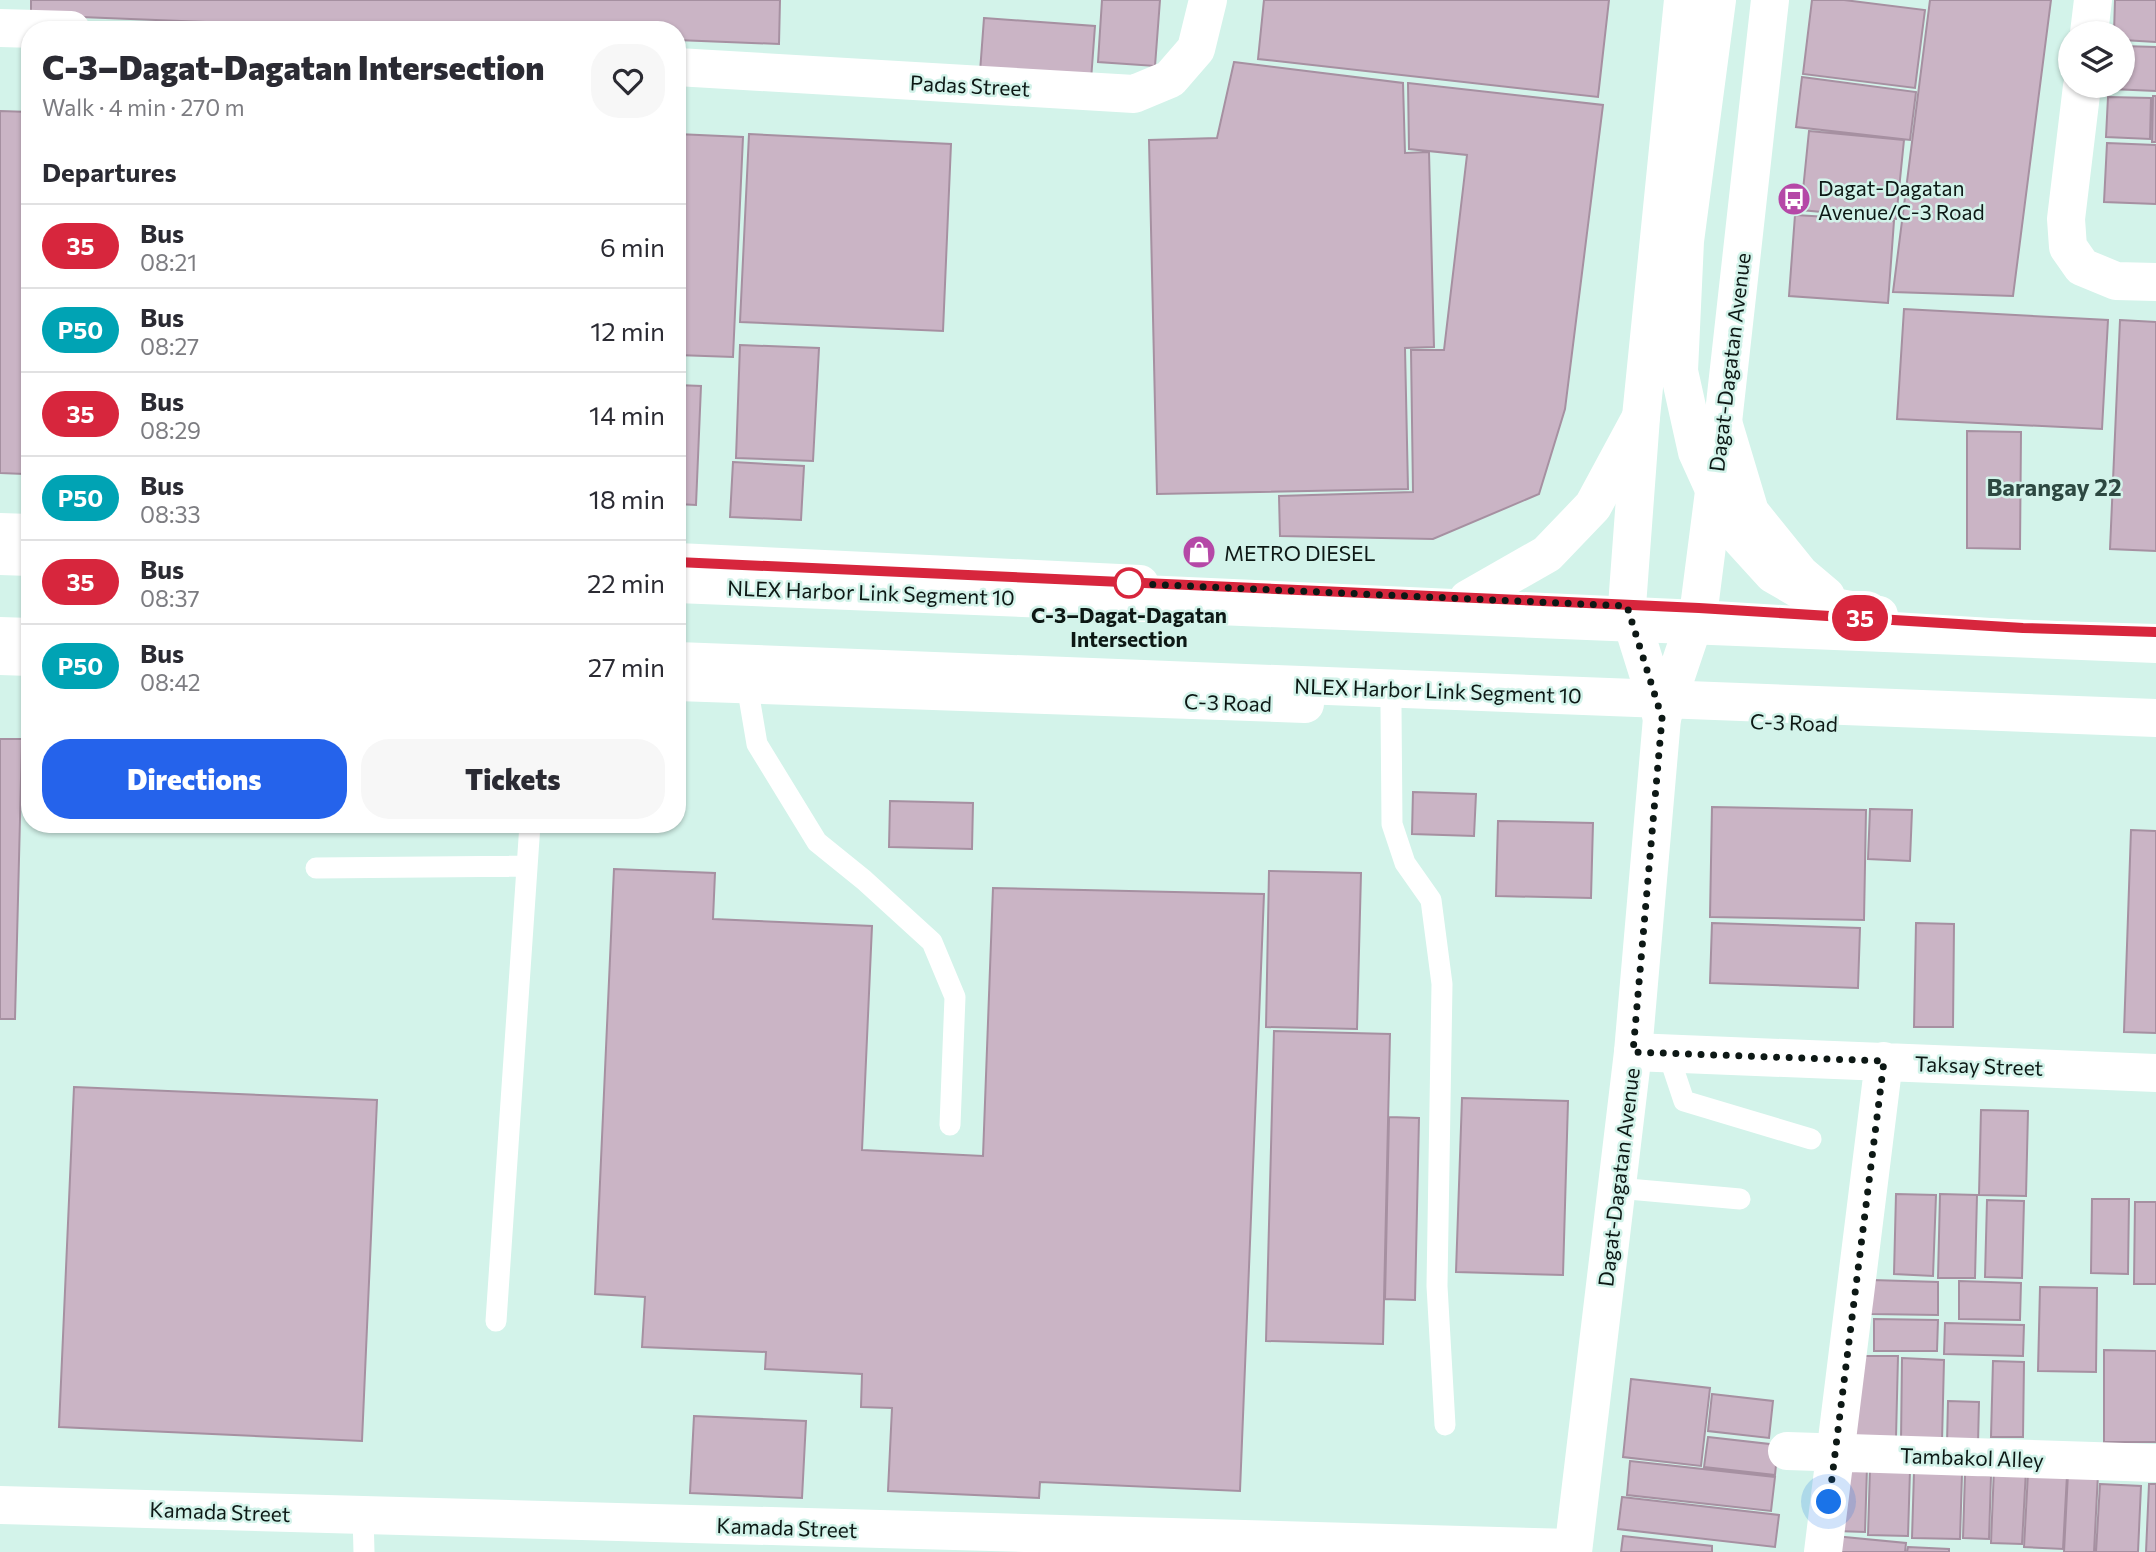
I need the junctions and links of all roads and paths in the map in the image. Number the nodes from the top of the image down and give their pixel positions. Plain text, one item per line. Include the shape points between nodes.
1 (1208, 0) edge
2 (1683, 0) edge
3 (1717, 0) edge
4 (1770, 0) edge
5 (2093, 0) edge
6 (2090, 21) edge
7 (0, 28) edge
8 (21, 29) edge
9 (686, 68) edge
10 (2081, 98) edge
11 (2156, 282) edge
12 (1641, 417) junction
13 (1723, 422) junction
14 (0, 532) edge
15 (21, 533) edge
16 (0, 556) edge
17 (21, 557) edge
18 (686, 562) edge
19 (686, 584) edge
20 (1468, 599) junction
21 (1627, 606) junction
22 (1699, 608) junction
23 (1852, 618) junction
24 (2156, 632) edge
25 (0, 636) edge
26 (21, 637) edge
27 (2040, 641) junction
28 (2156, 644) edge
29 (0, 656) edge
30 (21, 657) edge
31 (686, 662) edge
32 (686, 682) edge
33 (747, 685) junction
34 (1391, 707) junction
35 (1662, 718) junction
36 (2156, 718) edge
37 (2156, 734) edge
38 (529, 833) edge
39 (527, 866) junction
40 (316, 868) dead end
41 (1651, 1053) junction
42 (1884, 1061) junction
43 (2156, 1073) edge
44 (950, 1125) dead end
45 (1811, 1139) dead end
46 (1616, 1188) junction
47 (1740, 1199) dead end
48 (496, 1321) dead end
49 (1445, 1425) dead end
50 (1787, 1451) dead end
51 (1835, 1452) junction
52 (2156, 1463) edge
53 (0, 1505) edge
54 (364, 1534) edge
55 (1559, 1550) edge
56 (1822, 1552) edge

1 - 9 main road, Padas Street via 1196,49 1170,79 1134,94
2 - 12 main road, Dagat-Dagatan Avenue
3 - 27 main road via 1685,240 1679,371 1697,452 1732,529 1773,573 1828,606
4 - 13 main road, Dagat-Dagatan Avenue
5 - 6 main road
7 - 8 main road
10 - 11 main road via 2066,219 2068,247 2082,267 2116,281
12 - 20 main road via 1593,506 1547,554
12 - 21 main road, Dagat-Dagatan Avenue
13 - 22 main road, Dagat-Dagatan Avenue
13 - 23 main road via 1750,512 1800,574
14 - 15 main road
16 - 17 main road
18 - 20 main road
19 - 27 main road, NLEX Harbor Link Segment 10
20 - 21 main road
21 - 22 main road
21 - 35 main road, Dagat-Dagatan Avenue
22 - 23 main road
22 - 35 main road, Dagat-Dagatan Avenue
23 - 24 main road
25 - 26 main road
27 - 28 main road, NLEX Harbor Link Segment 10
29 - 30 main road
31 - 36 main road, NLEX Harbor Link Segment 10
32 - 33 main road, C-3 Road
33 - 34 main road, C-3 Road
33 - 44 lane via 757,744 817,842 932,942 955,997
34 - 35 main road, C-3 Road
34 - 49 lane via 1392,824 1405,863 1430,900 1442,984 1437,1286
35 - 37 main road, C-3 Road
35 - 41 main road, Dagat-Dagatan Avenue
38 - 39 lane
39 - 40 lane
39 - 48 lane
41 - 42 main road, Taksay Street
41 - 45 lane via 1684,1101
41 - 46 main road, Dagat-Dagatan Avenue
42 - 43 main road, Taksay Street
42 - 51 main road
46 - 47 lane
46 - 55 main road, Dagat-Dagatan Avenue
50 - 51 main road, Tambakol Alley
51 - 52 main road, Tambakol Alley
51 - 56 main road
53 - 54 main road, Kamada Street
54 - 55 main road, Kamada Street

